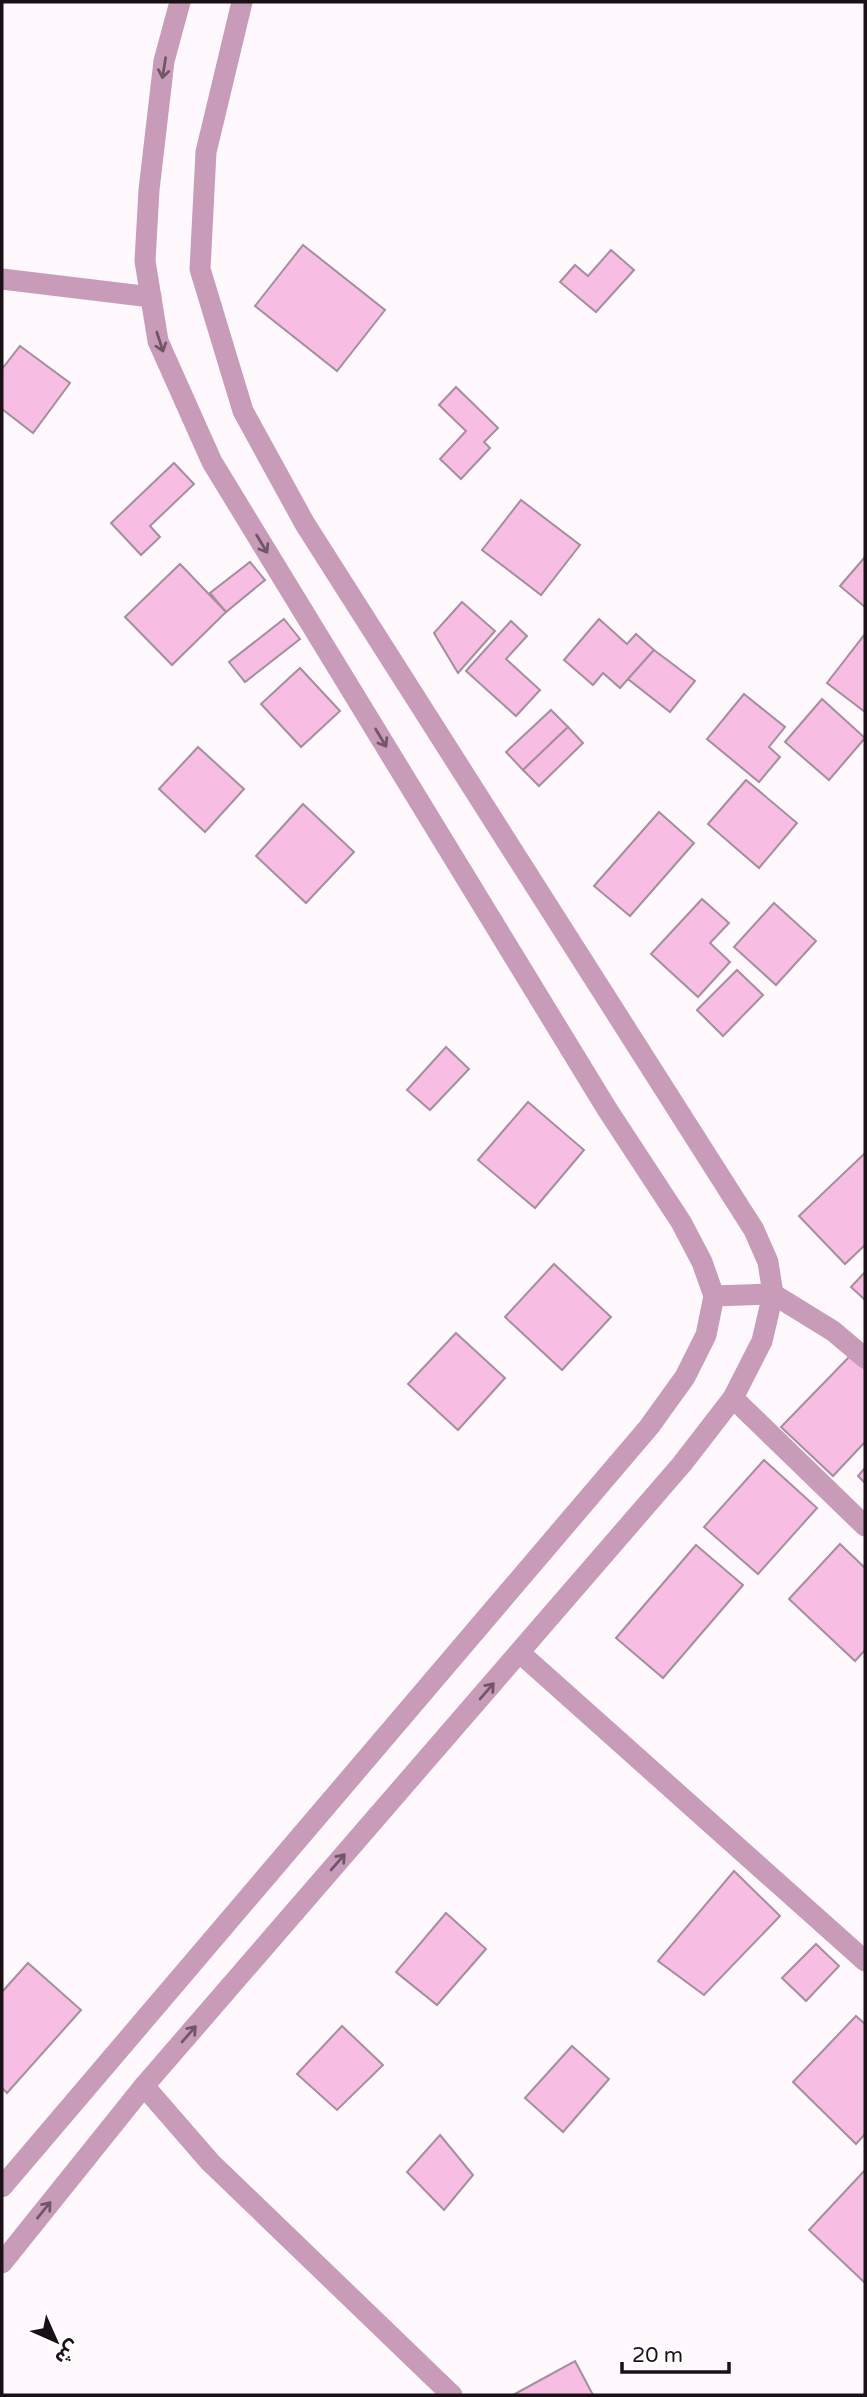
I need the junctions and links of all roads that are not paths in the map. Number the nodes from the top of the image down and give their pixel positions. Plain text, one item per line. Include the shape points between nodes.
1 (180, 2) edge
2 (242, 2) edge
3 (2, 279) edge
4 (151, 297) junction
5 (773, 1294) junction
6 (714, 1296) junction
7 (865, 1358) edge
8 (733, 1398) junction
9 (865, 1526) edge
10 (520, 1653) junction
11 (865, 1961) edge
12 (144, 2086) junction
13 (2, 2187) edge
14 (2, 2263) edge
15 (452, 2395) edge

1 -> 4 street via 164,61 149,190 145,261
2 - 5 street via 206,152 200,269 243,411 305,524 754,1230 768,1262
3 - 4 street
4 -> 6 street via 158,341 212,462 607,1109 681,1222
5 - 6 street
5 - 7 street via 833,1331
5 - 8 street via 762,1341
6 - 13 street via 706,1335 685,1377 649,1427
8 - 9 street
8 - 10 street
10 - 11 street
12 -> 10 street
14 -> 12 street
12 - 15 street via 210,2162

